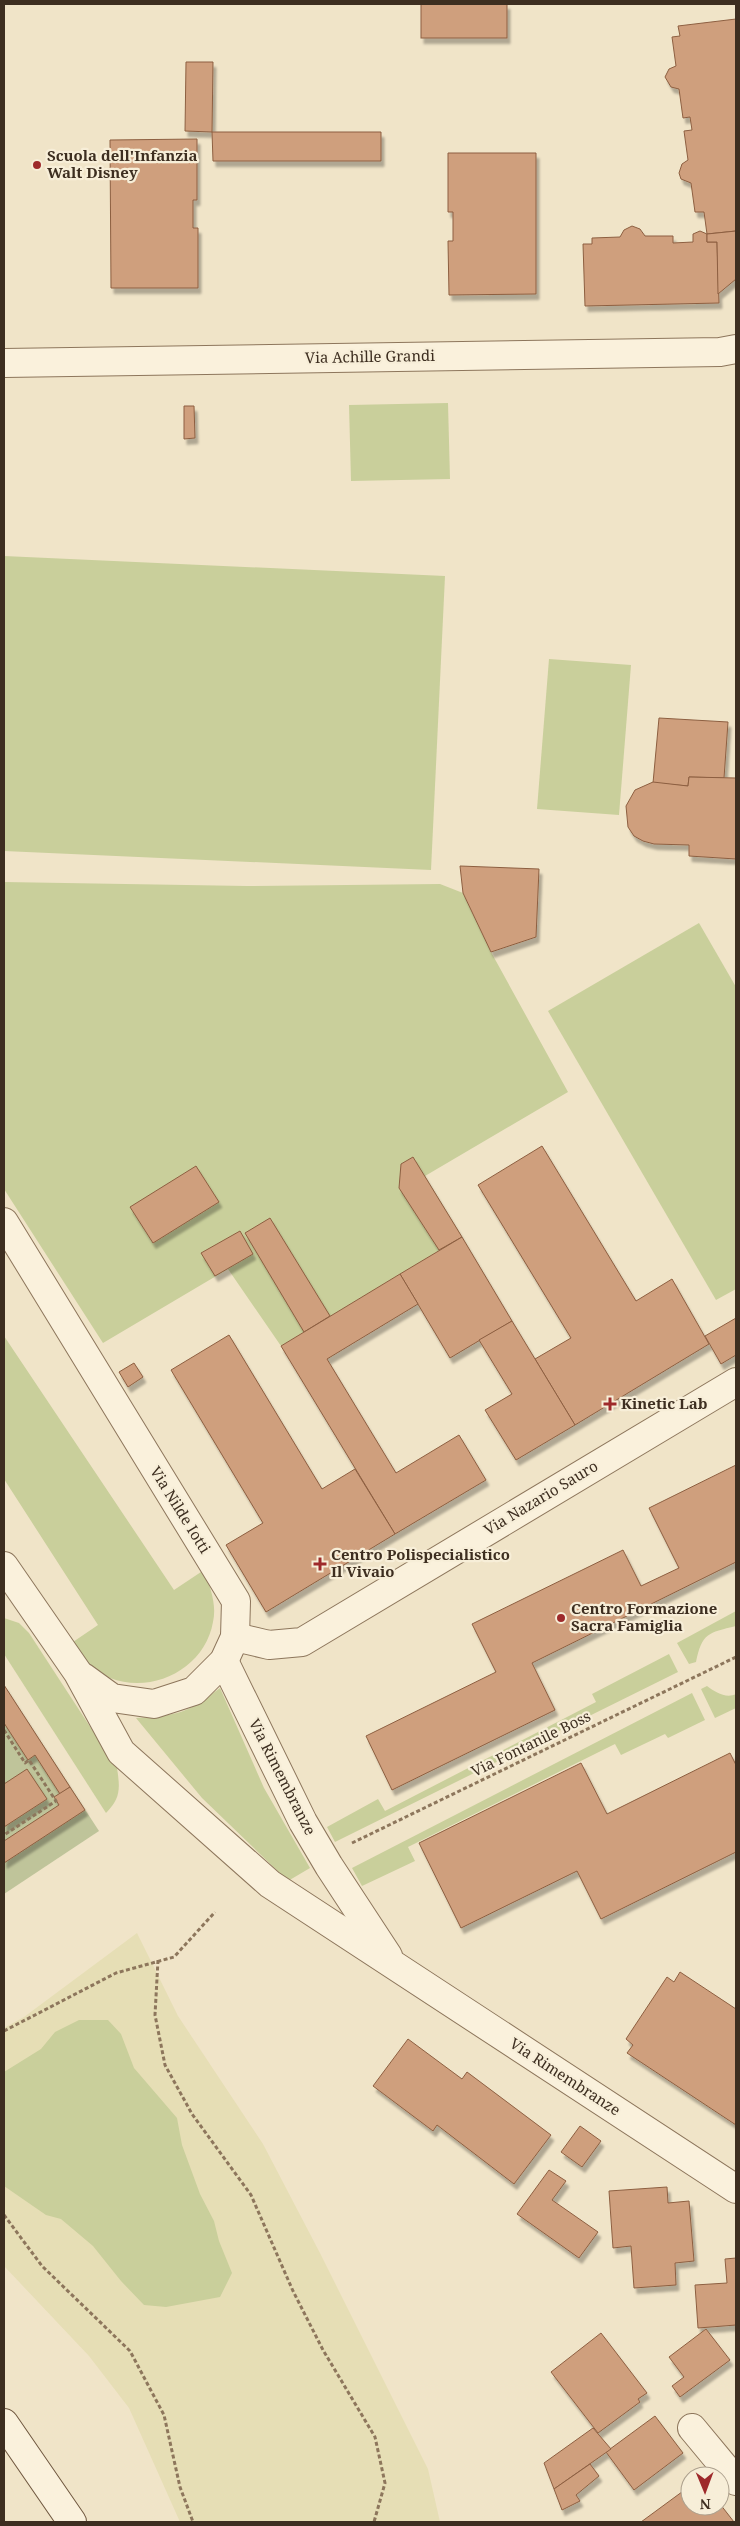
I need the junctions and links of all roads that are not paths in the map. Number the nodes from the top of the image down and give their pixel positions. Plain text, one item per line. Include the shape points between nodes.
1 (736, 349) edge
2 (4, 363) edge
3 (4, 1222) edge
4 (736, 1382) edge
5 (4, 1566) edge
6 (229, 1649) junction
7 (78, 1674) junction
8 (394, 1966) junction
9 (736, 2189) edge
10 (4, 2423) edge
11 (692, 2428) dead end
12 (736, 2481) edge
13 (72, 2522) edge

1 - 2 street, Via Achille Grandi via 720,352
3 - 6 street, Via Nilde Iotti via 236,1601
4 - 6 street, Via Nazario Sauro via 302,1642
5 - 7 street
6 - 7 street via 194,1691 154,1704 112,1698
6 - 8 street, Via Rimembranze via 303,1822
7 - 8 street, Via Rimembranze via 121,1752 270,1884
8 - 9 street, Via Rimembranze
10 - 13 street
11 - 12 street

